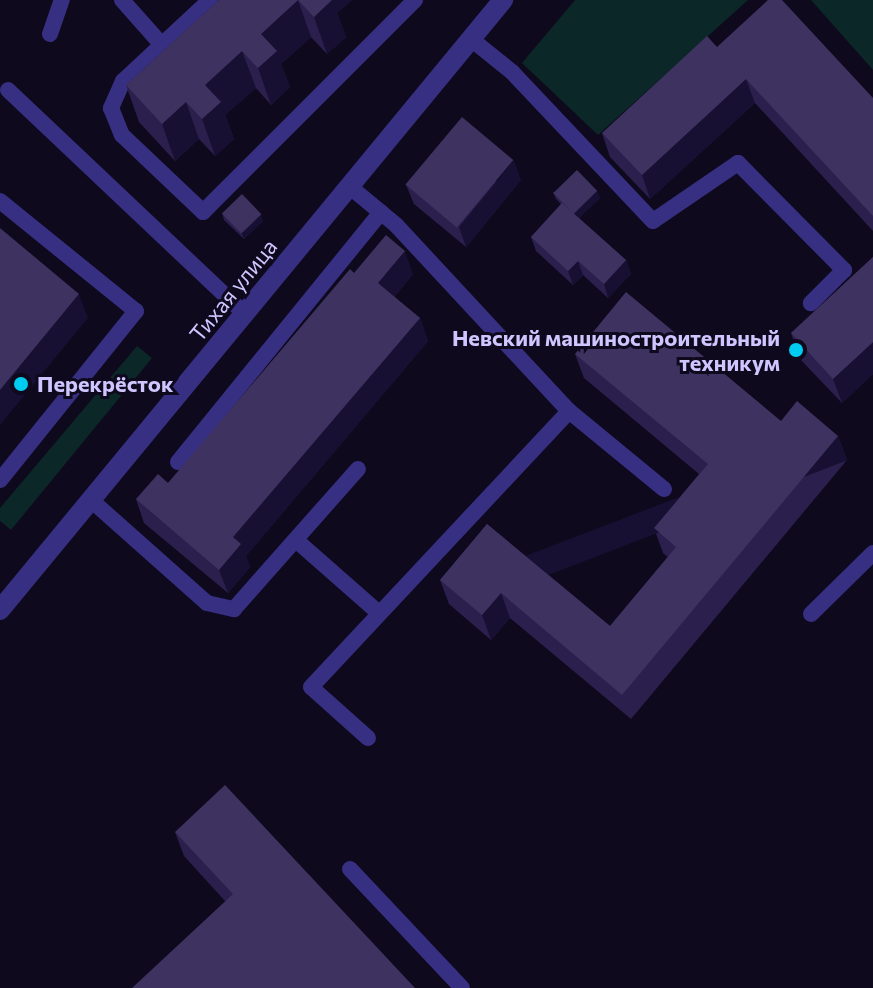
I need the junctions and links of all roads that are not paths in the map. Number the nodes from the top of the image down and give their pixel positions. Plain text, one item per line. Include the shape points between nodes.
1 (62, 0) edge
2 (122, 0) edge
3 (210, 0) edge
4 (415, 0) edge
5 (503, 0) edge
6 (50, 34) dead end
7 (471, 39) junction
8 (162, 45) junction
9 (3, 91) edge
10 (349, 186) junction
11 (0, 201) edge
12 (381, 212) junction
13 (811, 303) dead end
14 (245, 314) junction
15 (569, 411) junction
16 (178, 462) dead end
17 (358, 469) dead end
18 (0, 479) edge
19 (664, 489) dead end
20 (91, 500) junction
21 (297, 541) junction
22 (873, 553) edge
23 (0, 610) edge
24 (379, 613) junction
25 (811, 614) dead end
26 (368, 738) dead end
27 (350, 869) dead end
28 (462, 988) edge

1 - 6 lane
2 - 8 lane
3 - 8 lane
4 - 8 lane via 203,212 113,122 111,108 123,81
5 - 7 street, Тихая улица
7 - 10 street, Тихая улица
7 - 13 lane via 512,72 653,221 738,163 844,270
9 - 14 lane
10 - 12 lane
10 - 14 street, Тихая улица
11 - 18 lane via 136,311
12 - 15 lane
12 - 16 lane
14 - 20 street, Тихая улица
15 - 19 lane
15 - 24 lane
17 - 21 lane
20 - 21 lane via 220,609 244,602
20 - 23 street, Тихая улица
21 - 24 lane
22 - 25 lane
24 - 26 lane via 311,687
27 - 28 lane

